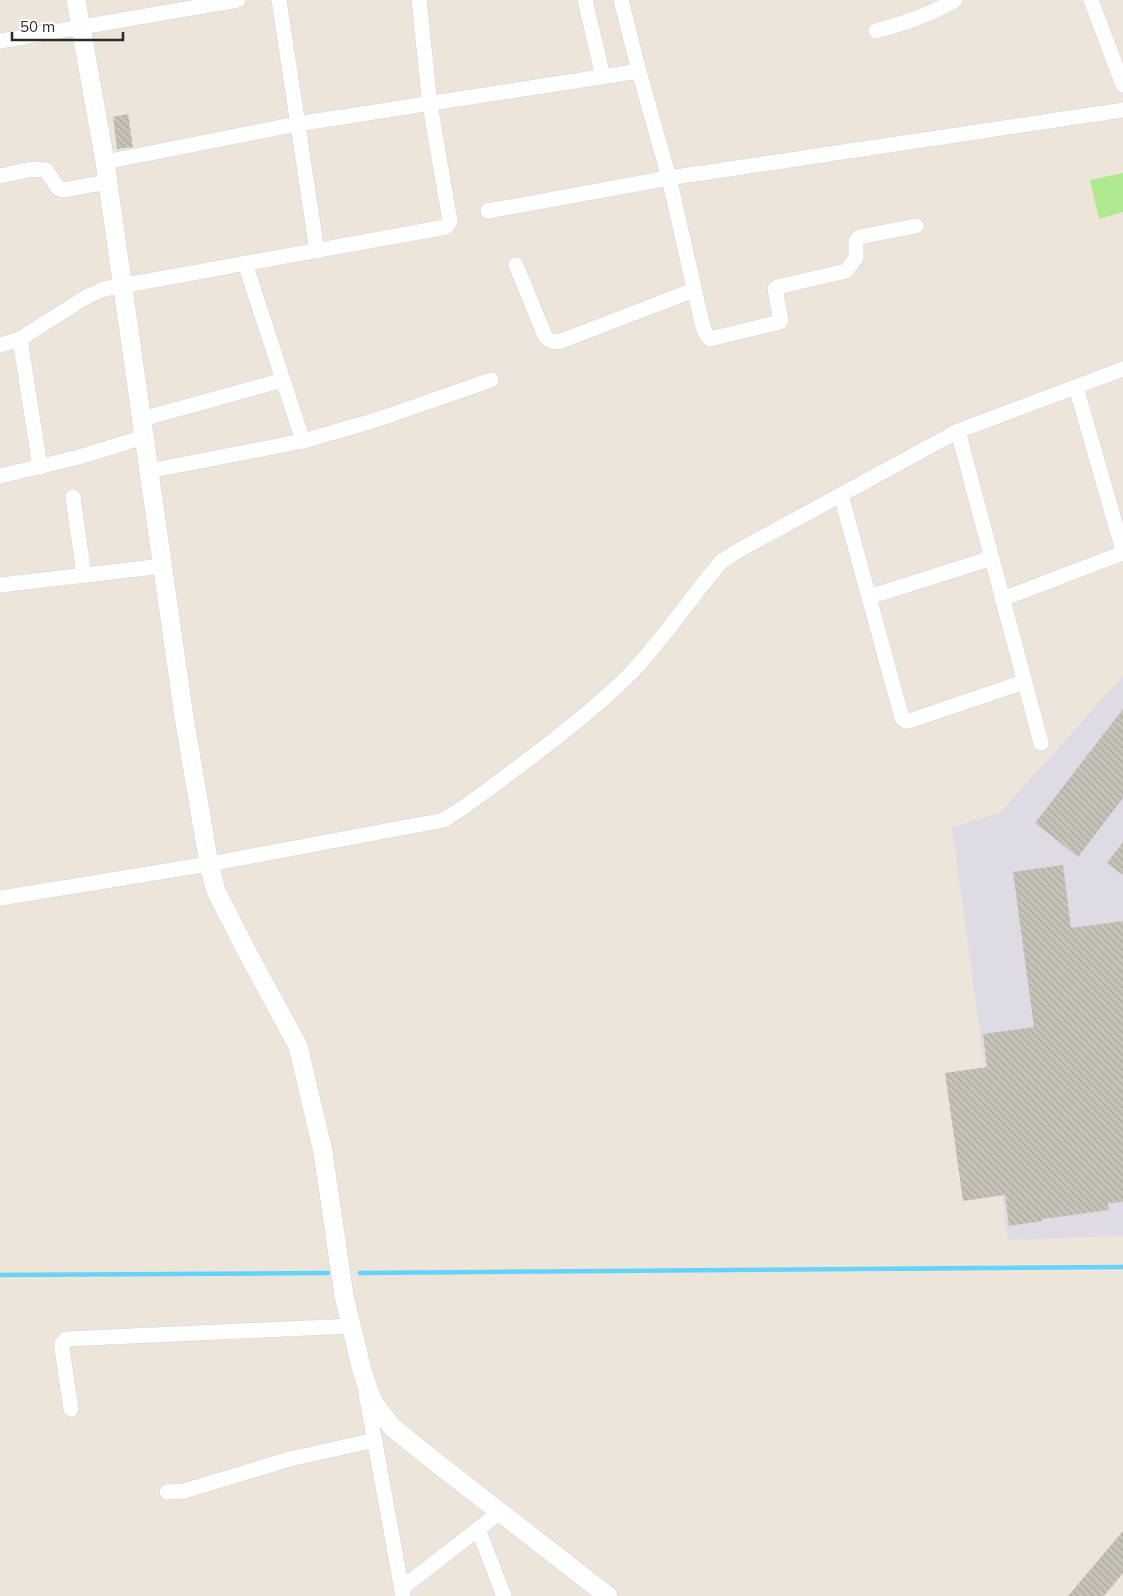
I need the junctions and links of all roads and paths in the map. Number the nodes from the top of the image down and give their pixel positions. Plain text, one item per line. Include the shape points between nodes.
1 (76, 0) edge
2 (238, 0) edge
3 (279, 0) edge
4 (419, 0) edge
5 (585, 0) edge
6 (621, 0) edge
7 (955, 0) edge
8 (1091, 0) edge
9 (200, 3) edge
10 (81, 28) junction
11 (876, 31) dead end
12 (0, 41) edge
13 (639, 71) junction
14 (603, 77) junction
15 (1123, 86) edge
16 (430, 105) junction
17 (1123, 110) edge
18 (297, 124) junction
19 (105, 162) junction
20 (0, 176) edge
21 (670, 178) junction
22 (108, 182) junction
23 (488, 211) dead end
24 (916, 226) dead end
25 (317, 251) junction
26 (245, 263) junction
27 (516, 265) dead end
28 (122, 285) junction
29 (694, 290) junction
30 (20, 339) junction
31 (0, 345) edge
32 (1123, 370) edge
33 (283, 380) junction
34 (492, 380) dead end
35 (1076, 387) junction
36 (143, 428) junction
37 (958, 431) junction
38 (303, 441) junction
39 (40, 467) junction
40 (149, 471) junction
41 (0, 476) edge
42 (841, 495) junction
43 (73, 497) dead end
44 (1123, 552) edge
45 (992, 558) junction
46 (162, 566) junction
47 (84, 575) junction
48 (0, 585) edge
49 (869, 597) junction
50 (1002, 598) junction
51 (1024, 682) junction
52 (1041, 743) dead end
53 (209, 864) junction
54 (0, 898) edge
55 (352, 1326) junction
56 (363, 1374) junction
57 (71, 1409) dead end
58 (375, 1440) junction
59 (167, 1492) dead end
60 (500, 1512) junction
61 (478, 1529) junction
62 (402, 1592) edge
63 (504, 1596) edge
64 (608, 1596) edge

1 - 10 street
2 - 9 street
3 - 18 street
4 - 16 street
5 - 14 street
6 - 13 street
7 - 11 street via 912,20
8 - 15 street
9 - 10 street
10 - 12 street
10 - 19 street
13 - 14 street
13 - 21 street
14 - 16 street
16 - 18 street
16 - 25 street via 450,221 446,227
17 - 21 street
18 - 19 street
18 - 25 street
19 - 22 street
20 - 22 street via 32,169 46,170 58,188 63,190
21 - 23 street
21 - 29 street
22 - 28 street
24 - 29 street via 859,237 856,258 846,271 777,287 781,320 777,323 710,338 702,327
25 - 26 street
26 - 28 street
26 - 33 street
27 - 29 street via 545,336 554,342
28 - 30 street via 86,297
28 - 36 street
30 - 31 street
30 - 39 street
32 - 35 street
33 - 36 street
33 - 38 street
34 - 38 street
35 - 37 street
35 - 44 street
36 - 39 street
36 - 40 street
37 - 42 street
37 - 45 street
38 - 40 street
39 - 41 street
40 - 46 street
42 - 49 street
42 - 53 street via 721,562 630,673 604,698 463,809 444,820 426,824
43 - 47 street
44 - 50 street
45 - 49 street
45 - 50 street
46 - 47 street
46 - 53 street
47 - 48 street
49 - 51 street via 905,721
50 - 51 street
51 - 52 street
53 - 54 street
53 - 55 street via 216,891 298,1046 323,1152 344,1296
55 - 56 street
55 - 57 street via 66,1339 62,1349
56 - 58 street
56 - 60 street via 373,1402 392,1427
58 - 59 street via 290,1459 184,1491
58 - 62 street
60 - 61 street
60 - 64 street
61 - 62 street
61 - 63 street

